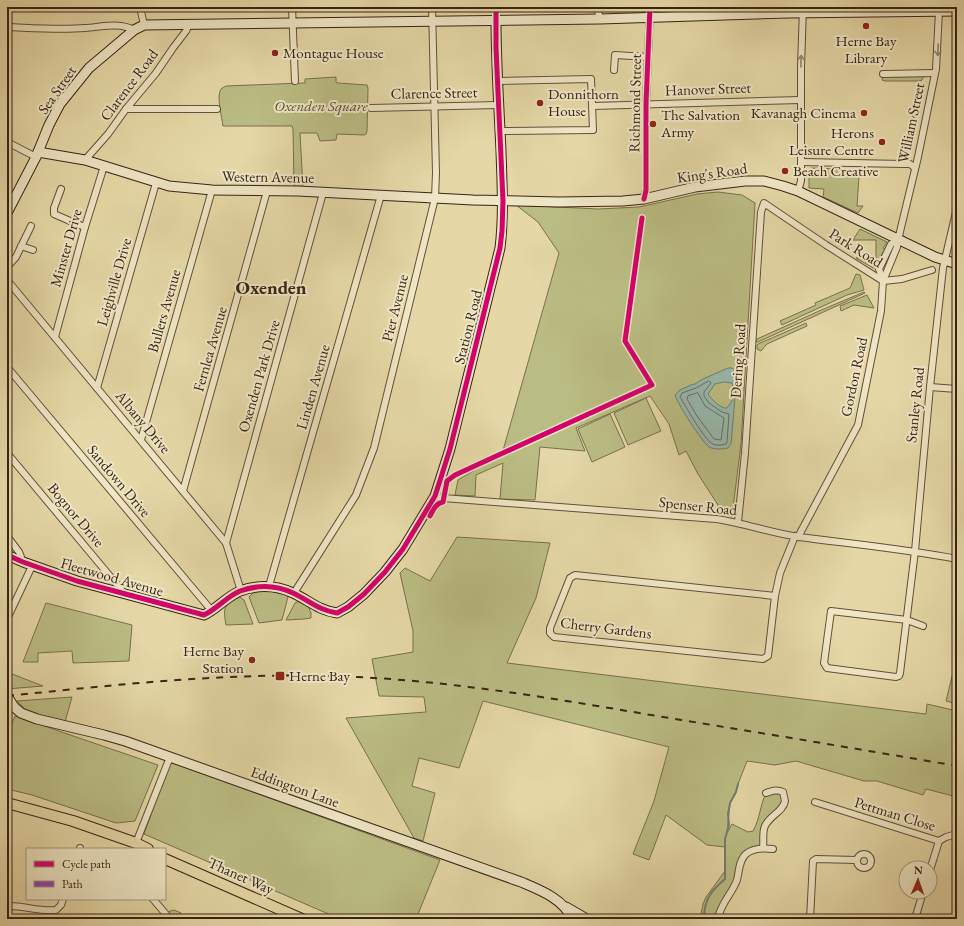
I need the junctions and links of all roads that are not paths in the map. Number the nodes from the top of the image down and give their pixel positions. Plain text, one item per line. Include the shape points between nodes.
1 (140, 7) edge
2 (292, 7) edge
3 (432, 7) edge
4 (496, 7) edge
5 (597, 7) edge
6 (650, 7) edge
7 (803, 10) edge
8 (939, 11) junction
9 (957, 11) edge
10 (650, 17) junction
11 (600, 18) junction
12 (432, 20) junction
13 (496, 20) junction
14 (292, 22) junction
15 (144, 24) junction
16 (189, 24) junction
17 (7, 27) edge
18 (134, 30) junction
19 (648, 57) junction
20 (614, 70) dead end
21 (883, 74) dead end
22 (935, 74) junction
23 (295, 81) dead end
24 (497, 81) junction
25 (800, 100) junction
26 (646, 104) junction
27 (498, 105) junction
28 (435, 106) junction
29 (593, 106) junction
30 (371, 108) dead end
31 (126, 109) junction
32 (217, 109) dead end
33 (500, 131) junction
34 (10, 143) edge
35 (37, 155) junction
36 (85, 160) junction
37 (801, 162) junction
38 (104, 166) junction
39 (915, 168) junction
40 (156, 183) junction
41 (61, 189) dead end
42 (212, 190) junction
43 (268, 191) junction
44 (798, 191) junction
45 (323, 193) junction
46 (381, 195) junction
47 (435, 198) junction
48 (644, 199) junction
49 (503, 201) junction
50 (764, 203) joint
51 (957, 208) edge
52 (7, 213) edge
53 (31, 226) dead end
54 (85, 227) junction
55 (898, 240) junction
56 (22, 246) junction
57 (33, 250) dead end
58 (944, 261) junction
59 (957, 264) edge
60 (7, 267) edge
61 (932, 270) dead end
62 (7, 280) edge
63 (883, 281) junction
64 (55, 337) junction
65 (7, 367) edge
66 (930, 387) junction
67 (97, 388) junction
68 (957, 389) edge
69 (141, 440) junction
70 (7, 452) edge
71 (183, 491) junction
72 (435, 496) junction
73 (738, 522) junction
74 (7, 536) edge
75 (796, 536) junction
76 (226, 543) junction
77 (915, 551) junction
78 (7, 555) edge
79 (957, 559) edge
80 (23, 562) junction
81 (32, 566) junction
82 (269, 586) junction
83 (242, 591) junction
84 (124, 593) junction
85 (294, 593) junction
86 (775, 596) junction
87 (212, 612) junction
88 (7, 619) edge
89 (907, 620) junction
90 (923, 626) dead end
91 (10, 700) edge
92 (170, 757) junction
93 (766, 794) dead end
94 (815, 802) dead end
95 (7, 803) edge
96 (957, 834) edge
97 (939, 841) junction
98 (137, 846) edge
99 (764, 848) junction
100 (773, 849) dead end
101 (166, 859) edge
102 (856, 860) dead end
103 (933, 860) edge
104 (63, 900) edge
105 (154, 900) edge
106 (921, 900) edge
107 (7, 906) edge
108 (564, 906) junction
109 (170, 919) edge
110 (302, 919) edge
111 (572, 919) edge
112 (584, 919) edge
113 (718, 919) edge
114 (810, 919) edge
115 (915, 919) edge

1 - 15 street
2 - 14 street
3 - 12 street, Pier Avenue
4 - 13 street, Station Road
5 - 11 street
6 - 10 street, Richmond Street
7 - 8 street
7 - 10 street
25 -> 7 street
8 - 9 street
8 -> 22 street, William Street
10 - 11 street
10 - 19 street, Richmond Street
11 - 13 street
12 - 13 street
12 - 14 street
12 - 28 street, Pier Avenue
13 - 24 street, Station Road
14 - 16 street
14 - 23 street
15 - 16 street
15 - 18 street, Sea Street
16 - 31 street, Clarence Road via 156,73
17 - 18 street via 127,26
18 - 35 street, Sea Street via 89,68 60,104
19 - 20 street via 615,55
19 - 26 street, Richmond Street
21 - 22 street
22 - 39 street, William Street
24 - 27 street, Station Road
24 - 29 street via 591,79
25 - 26 street, Hanover Street
25 - 37 street
26 - 29 street, Hanover Street
26 - 48 street, Richmond Street
27 - 28 street, Clarence Street
27 - 33 street, Station Road
28 - 30 street, Clarence Street
28 - 47 street, Pier Avenue
29 - 33 street via 593,130
31 - 32 street
31 - 36 street, Clarence Road
33 - 49 street, Station Road
34 - 35 street
35 - 36 street, Western Avenue
35 - 52 street, Sea Street
36 - 38 street, Western Avenue
37 - 39 street via 910,164
37 - 44 street
38 - 40 street, Western Avenue
38 - 54 street, Minster Drive
39 - 55 street, William Street
40 - 42 street, Western Avenue
40 - 67 street, Leighville Drive
41 - 54 street via 54,214
42 - 43 street, Western Avenue
42 - 69 street, Bullers Avenue
43 - 45 street, Western Avenue
43 - 71 street, Fernlea Avenue
44 - 48 street, King's Road via 764,181 745,181 695,187
44 - 55 street, King's Road
45 - 46 street, Western Avenue
45 - 76 street, Oxenden Park Drive
46 - 47 street, Western Avenue
46 - 82 street, Linden Avenue
47 - 49 street, Western Avenue
47 - 85 street, Pier Avenue via 374,448 356,495
48 - 49 street, King's Road
49 - 72 street, Station Road via 500,248 450,449
50 - 63 street, Park Road
50 - 73 street, Dering Road via 761,212
51 - 58 street, Stanley Road
53 - 56 street
54 - 64 street, Minster Drive
55 - 58 street, King's Road
55 - 63 street, Gordon Road via 891,244 879,270
56 - 57 street
56 - 60 street
58 - 59 street, King's Road
58 - 66 street, Stanley Road
61 - 63 street, Park Road via 902,279
62 - 64 street, Albany Drive
63 - 75 street, Gordon Road via 881,311 858,425
64 - 67 street, Albany Drive
65 - 87 street, Sandown Drive
66 - 68 street
66 - 77 street, Stanley Road
67 - 69 street, Albany Drive
69 - 71 street, Albany Drive
70 - 84 street, Bognor Drive
71 - 76 street, Albany Drive
72 - 73 street, Spenser Road
72 - 85 street, Station Road via 403,549 385,572 348,607 338,613 328,612
73 - 75 street, Spenser Road
74 - 80 street
75 - 77 street, Spenser Road
75 - 86 street, Cherry Gardens via 785,556
76 - 83 street, Albany Drive
77 - 79 street, Spenser Road
77 - 89 street, Stanley Road
78 - 80 street, Fleetwood Avenue
80 - 81 street, Fleetwood Avenue
81 - 84 street, Fleetwood Avenue
81 - 88 street
82 - 83 street
82 - 85 street
83 - 87 street via 229,597
84 - 87 street, Fleetwood Avenue via 204,615
86 - 86 street, Cherry Gardens via 768,656 763,659 554,637 550,633 570,578 575,575
89 - 89 street via 899,676 825,666 831,611
89 - 90 street
91 - 92 street, Eddington Lane via 21,713 37,719 104,735
92 - 98 street
92 - 108 street, Eddington Lane via 521,882 548,894
93 - 99 street via 777,790 782,792 785,800 780,810 764,827
94 - 97 street, Pettman Close via 824,808
95 - 98 main road via 46,813
96 - 97 street, Pettman Close
97 - 103 street
99 - 100 street
99 - 113 street via 752,850 743,857 736,881 723,903
101 - 110 main road, Thanet Way
102 - 114 street via 813,861
104 - 107 street via 56,910 47,911
105 - 109 street
106 - 115 street
108 - 111 street, Eddington Lane
108 - 112 street, Eddington Lane

